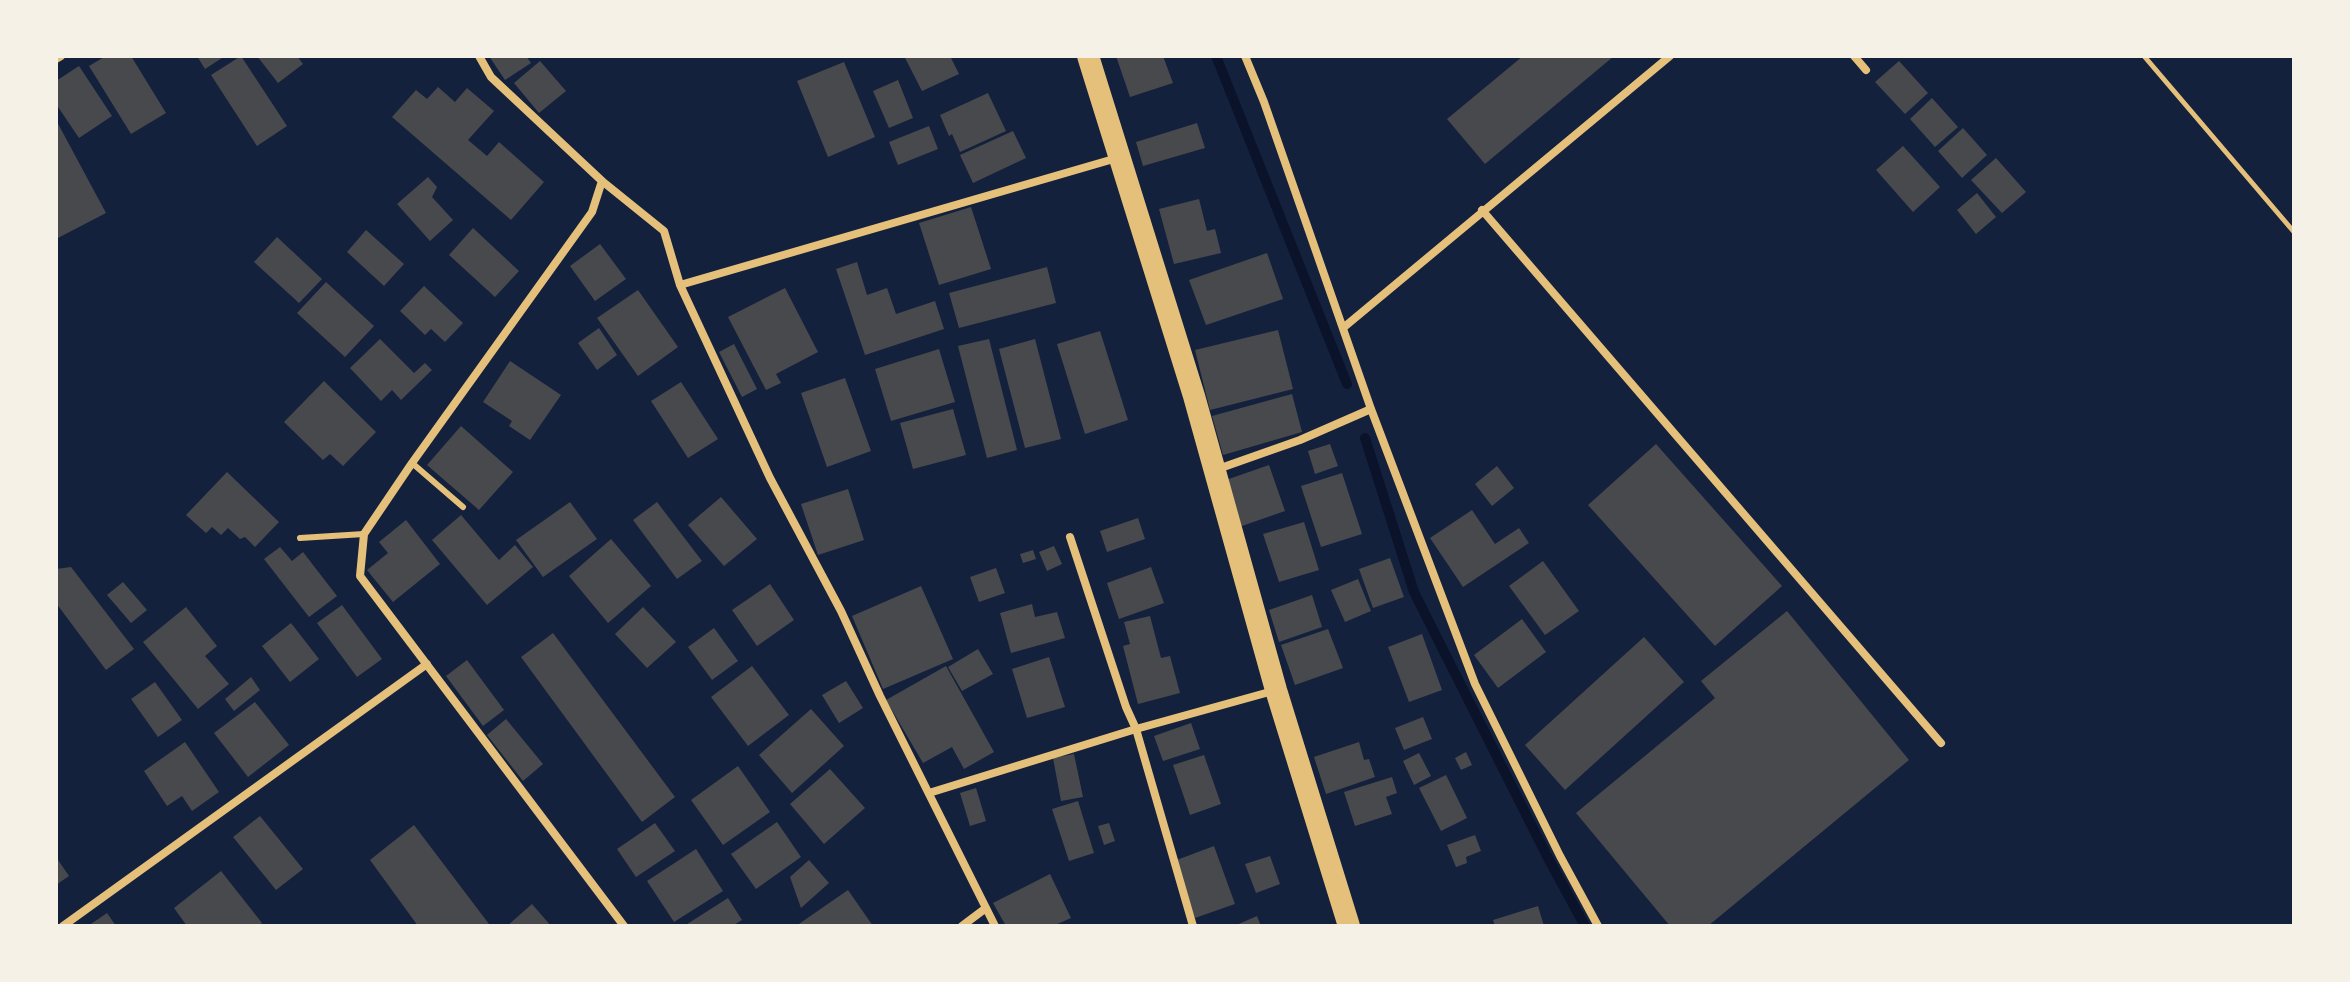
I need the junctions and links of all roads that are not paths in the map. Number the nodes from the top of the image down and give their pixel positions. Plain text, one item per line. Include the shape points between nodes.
1 (479, 56) edge
2 (1088, 56) edge
3 (1245, 56) edge
4 (1670, 56) edge
5 (1854, 56) edge
6 (1866, 70) dead end
7 (1120, 157) junction
8 (602, 181) junction
9 (1482, 210) junction
10 (680, 285) junction
11 (1343, 328) junction
12 (1371, 409) junction
13 (412, 463) junction
14 (1214, 471) junction
15 (463, 507) dead end
16 (364, 534) junction
17 (1070, 537) dead end
18 (300, 538) dead end
19 (427, 664) junction
20 (1276, 690) junction
21 (1136, 729) junction
22 (1941, 743) dead end
23 (929, 793) junction
24 (986, 908) junction
25 (63, 926) edge
26 (624, 926) edge
27 (962, 926) edge
28 (995, 926) edge
29 (1193, 926) edge
30 (1349, 926) edge
31 (1598, 926) edge

1 - 8 street via 491,77
2 - 7 highway
3 - 11 street
4 - 9 street
5 - 6 street
7 - 10 street
7 - 14 highway
8 - 10 street via 664,231
8 - 13 street via 592,212
9 - 11 street
9 - 22 street
10 - 23 street via 770,478
11 - 12 street
12 - 14 street
12 - 31 street via 1475,684
13 - 15 lane
13 - 16 street
14 - 20 highway
16 - 18 lane
16 - 19 street via 360,576
17 - 21 street
19 - 25 street
19 - 26 street
20 - 21 street
20 - 30 highway
21 - 23 street
21 - 29 street
23 - 24 street
24 - 27 street
24 - 28 street

